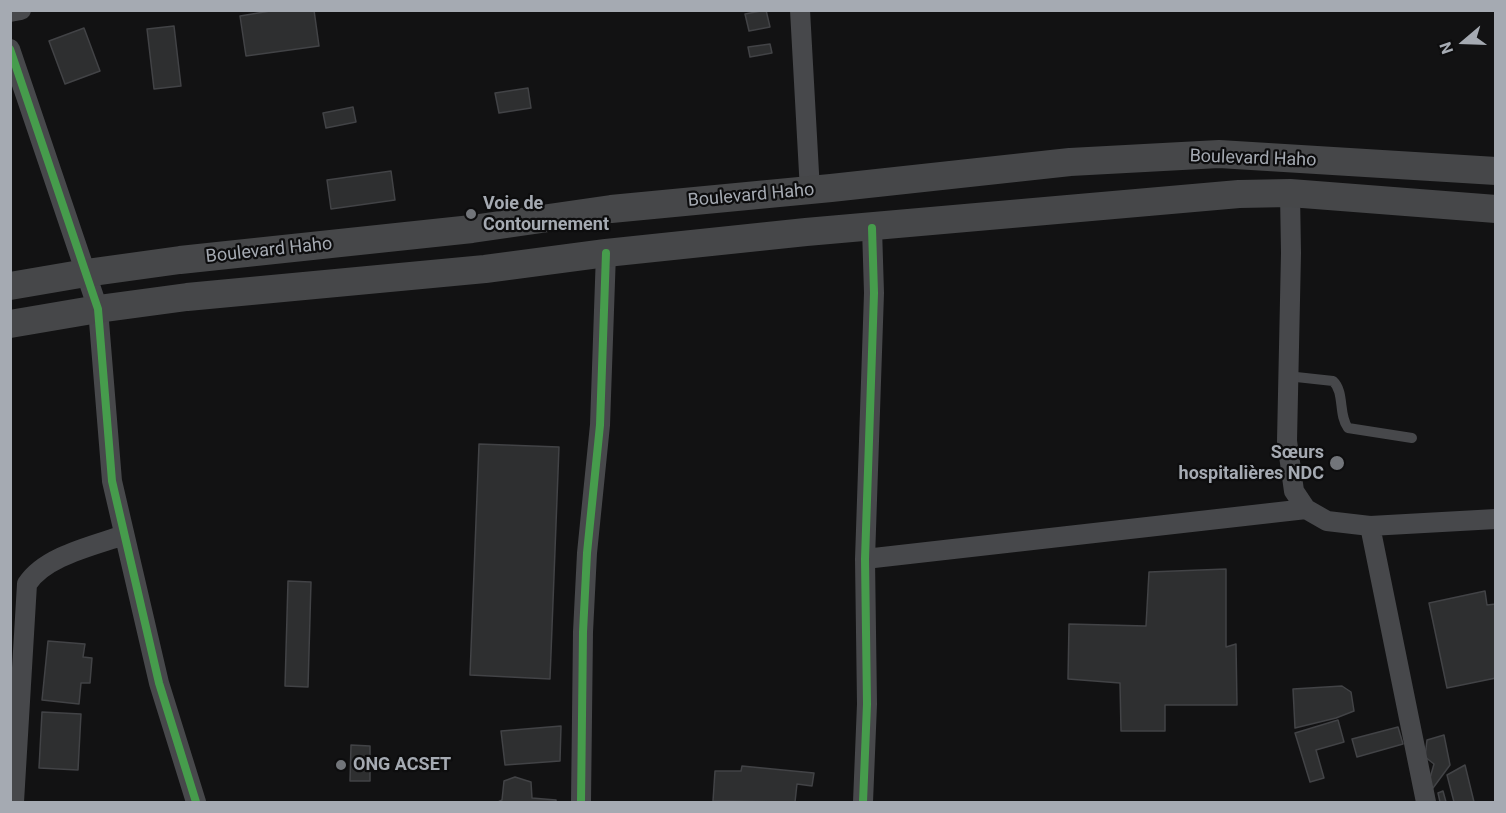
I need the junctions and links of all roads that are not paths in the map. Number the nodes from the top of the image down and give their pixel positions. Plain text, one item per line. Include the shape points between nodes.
1 (21, 10) edge
2 (800, 10) edge
3 (10, 12) edge
4 (10, 49) edge
5 (1496, 171) edge
6 (810, 191) junction
7 (1290, 193) junction
8 (1496, 209) edge
9 (872, 228) junction
10 (606, 253) junction
11 (86, 273) junction
12 (10, 286) edge
13 (98, 309) junction
14 (10, 324) edge
15 (1287, 376) junction
16 (1413, 438) dead end
17 (1306, 508) junction
18 (1496, 519) edge
19 (1370, 526) junction
20 (124, 535) junction
21 (865, 559) junction
22 (14, 802) edge
23 (196, 802) edge
24 (581, 802) edge
25 (863, 802) edge
26 (1426, 802) edge

1 - 3 street
2 - 6 street
4 - 11 street
5 - 6 main road, Boulevard Haho via 1219,154 1070,162
6 - 11 main road, Boulevard Haho via 611,209 472,230
7 - 8 main road, Boulevard Haho
7 - 9 main road, Boulevard Haho via 1239,194
7 - 15 street
9 - 10 main road, Boulevard Haho
9 - 21 street via 874,293
10 - 13 main road, Boulevard Haho
10 - 24 street via 600,424 586,575
11 - 12 main road, Boulevard Haho
11 - 13 street
13 - 14 main road, Boulevard Haho
13 - 20 street via 112,481
15 - 16 lane via 1333,381 1338,385 1348,428
15 - 17 street via 1287,441 1294,491
17 - 19 street via 1327,521
17 - 21 street
18 - 19 street
19 - 26 street
20 - 22 street via 48,563 27,584
20 - 23 street via 159,683
21 - 25 street via 867,704

